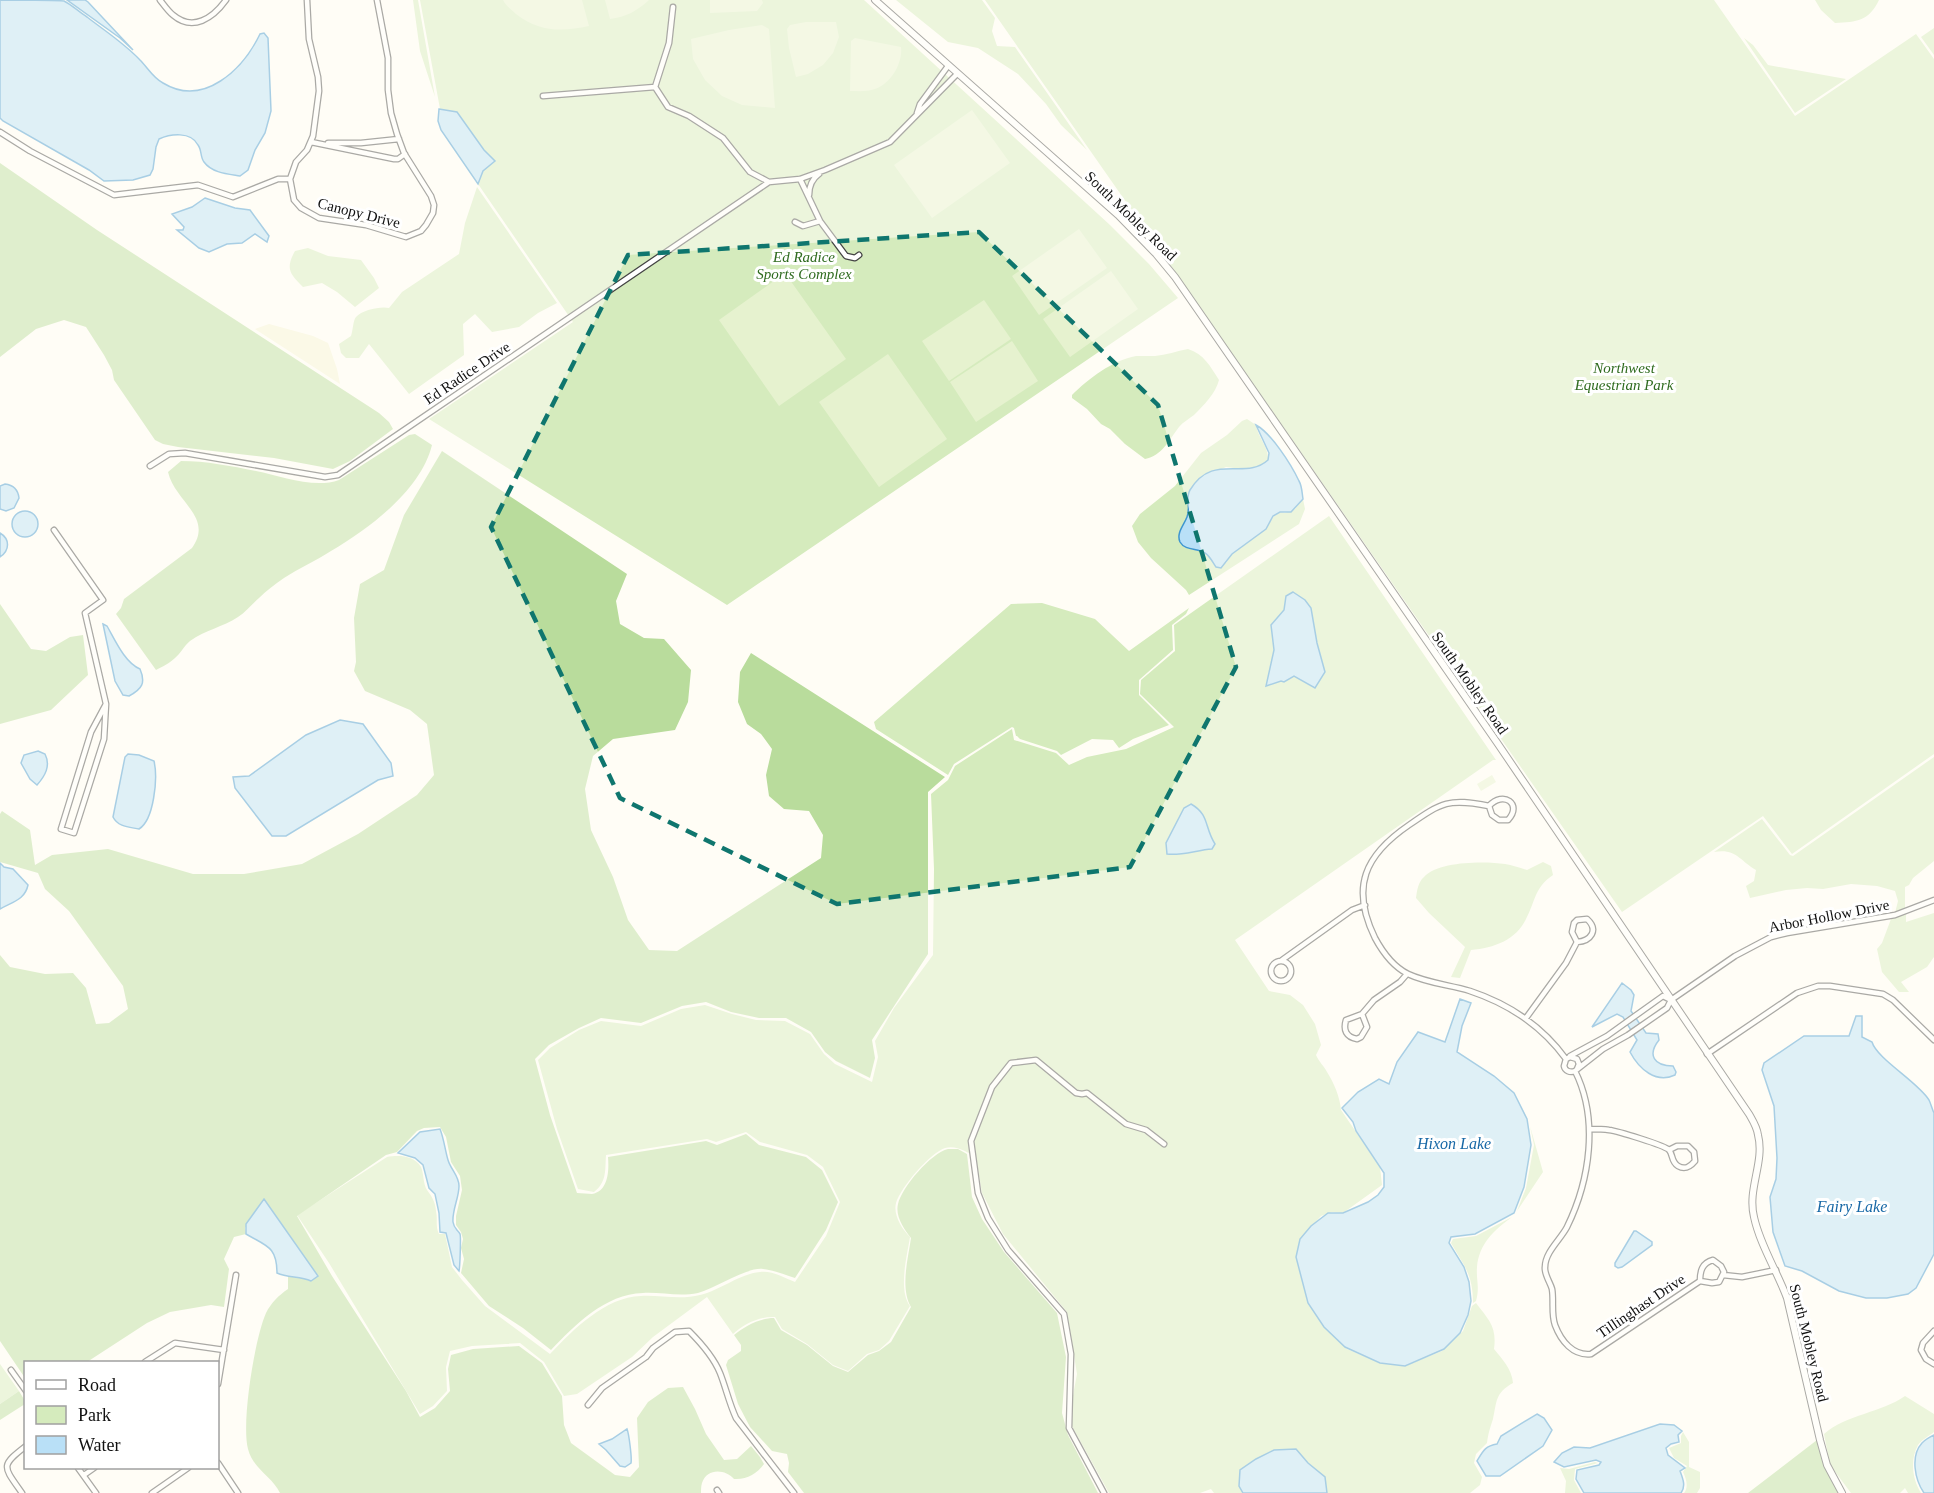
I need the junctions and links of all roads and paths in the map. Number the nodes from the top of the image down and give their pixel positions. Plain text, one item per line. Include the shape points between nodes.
1 (159, 0) edge
2 (226, 0) edge
3 (307, 0) edge
4 (377, 0) edge
5 (875, 0) edge
6 (673, 7) dead end
7 (948, 66) junction
8 (957, 74) junction
9 (655, 87) junction
10 (543, 96) dead end
11 (917, 113) junction
12 (0, 132) edge
13 (399, 139) junction
14 (311, 142) junction
15 (326, 144) junction
16 (405, 154) junction
17 (825, 170) junction
18 (290, 179) junction
19 (800, 179) junction
20 (769, 182) junction
21 (809, 198) junction
22 (820, 220) junction
23 (795, 222) dead end
24 (859, 255) dead end
25 (150, 466) dead end
26 (54, 530) dead end
27 (106, 704) junction
28 (1489, 806) junction
29 (1934, 900) edge
30 (1365, 905) junction
31 (1576, 942) junction
32 (1282, 960) junction
33 (1407, 974) junction
34 (1671, 1000) junction
35 (1362, 1014) junction
36 (1527, 1018) junction
37 (1631, 1019) junction
38 (1637, 1028) junction
39 (1934, 1040) edge
40 (1707, 1054) junction
41 (1568, 1058) junction
42 (1576, 1070) junction
43 (1590, 1129) junction
44 (1164, 1144) dead end
45 (1669, 1150) junction
46 (1776, 1270) junction
47 (236, 1275) dead end
48 (1723, 1275) junction
49 (1700, 1281) junction
50 (1934, 1331) edge
51 (224, 1350) junction
52 (147, 1361) edge
53 (1934, 1364) edge
54 (11, 1370) dead end
55 (219, 1378) edge
56 (24, 1388) edge
57 (588, 1405) dead end
58 (24, 1447) edge
59 (219, 1464) edge
60 (80, 1469) edge
61 (92, 1469) edge
62 (185, 1469) edge
63 (84, 1475) junction
64 (21, 1493) edge
65 (96, 1493) edge
66 (152, 1493) edge
67 (238, 1493) edge
68 (794, 1493) edge
69 (1104, 1493) edge
70 (1842, 1493) edge

1 - 2 street via 173,15 189,23 216,14
3 - 14 street via 309,39 319,92
4 - 13 street, Canopy Drive via 388,58 391,113
5 - 7 street, South Mobley Road
6 - 9 street via 669,43
7 - 8 street, South Mobley Road
7 - 11 street
8 - 11 street, Ed Radice Drive
8 - 34 street, South Mobley Road via 1118,215 1175,277
9 - 10 street
9 - 20 street via 668,107 723,138 750,172
11 - 17 street, Ed Radice Drive via 890,142
12 - 18 street via 114,195 198,185 233,197 278,179
13 - 15 street
13 - 16 street, Canopy Drive
14 - 15 street
14 - 18 street via 296,162
15 - 16 street via 394,159
16 - 18 street, Canopy Drive via 434,205 426,225 413,235 399,236 366,225 311,215 294,200
17 - 19 street, Ed Radice Drive
17 - 21 street via 814,178
19 - 20 street, Ed Radice Drive
19 - 21 street
20 - 25 street, Ed Radice Drive via 338,475 325,477 185,453 170,454
21 - 22 street
22 - 23 street via 803,226
22 - 24 street via 846,256
26 - 27 street via 103,600 84,613
27 - 27 street via 91,732 62,829 74,833 104,739
28 - 28 street, Tillinghast Drive via 1499,820 1508,820 1513,815 1512,803 1506,798
28 - 30 street, Tillinghast Drive via 1466,801 1437,806 1390,838 1366,872 1362,894
29 - 34 street, Arbor Hollow Drive via 1895,915 1771,938 1734,956
30 - 32 street via 1352,910
30 - 33 street, Tillinghast Drive via 1368,924 1382,951
31 - 31 street via 1593,935 1592,923 1587,919 1574,923
31 - 36 street
32 - 32 street via 1270,968 1273,978 1280,981 1291,972 1290,965
33 - 35 street
33 - 36 street, Tillinghast Drive via 1469,991
34 - 37 street via 1663,996
34 - 38 street via 1667,1008
34 - 40 street, South Mobley Road
35 - 35 street via 1346,1020 1348,1036 1357,1039 1365,1033
36 - 41 street, Tillinghast Drive
37 - 38 street
37 - 41 street
38 - 42 street
39 - 40 street via 1883,994 1818,986 1797,993
40 - 46 street, South Mobley Road via 1749,1114 1759,1137 1760,1154 1751,1198 1753,1216
41 - 42 street, Tillinghast Drive via 1578,1061
41 - 42 street, Tillinghast Drive via 1566,1070
42 - 43 street, Tillinghast Drive
43 - 45 street via 1616,1132
43 - 49 street, Tillinghast Drive via 1587,1170 1580,1193 1545,1266 1555,1326 1569,1347 1575,1353 1591,1354
44 - 69 street via 1146,1130 1126,1124 1087,1093 1076,1093 1036,1060 1011,1063 992,1087 971,1141 978,1193 988,1218 1008,1250 1064,1314 1071,1354 1069,1428
45 - 45 street via 1680,1167 1686,1168 1695,1161 1688,1146
46 - 48 street via 1742,1277
46 - 70 street, South Mobley Road via 1787,1298 1827,1465
47 - 51 street
48 - 49 street, Tillinghast Drive via 1719,1282
48 - 49 street, Tillinghast Drive via 1721,1266 1713,1260 1704,1265
50 - 53 street via 1921,1350
51 - 52 street via 175,1343
51 - 55 street
54 - 56 street
57 - 68 street via 602,1388 653,1348 675,1332 689,1331 719,1371 736,1418
58 - 64 street via 5,1464
59 - 67 street
60 - 63 street
61 - 63 street
62 - 66 street
63 - 65 street

